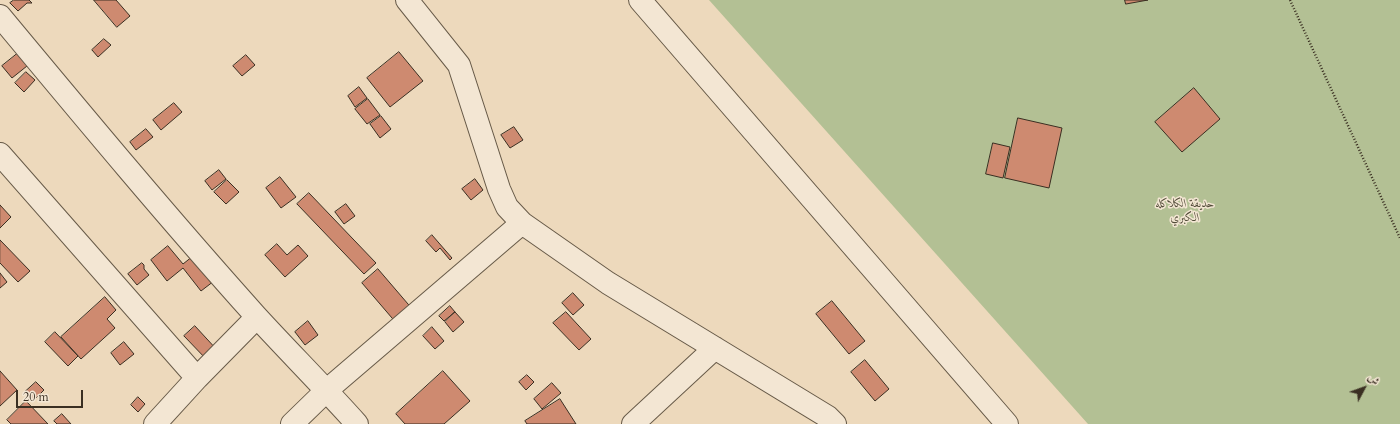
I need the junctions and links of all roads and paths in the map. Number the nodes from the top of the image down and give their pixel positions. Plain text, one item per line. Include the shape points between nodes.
1 (407, 0) edge
2 (640, 0) edge
3 (1290, 0) edge
4 (0, 16) edge
5 (0, 154) edge
6 (522, 223) junction
7 (1400, 238) edge
8 (257, 317) junction
9 (715, 348) junction
10 (197, 378) junction
11 (327, 390) junction
12 (155, 424) edge
13 (292, 424) edge
14 (357, 424) edge
15 (633, 424) edge
16 (835, 424) edge
17 (1007, 424) edge

1 - 6 street via 459,65 499,189 507,206
2 - 17 street
3 - 7 path
4 - 8 street via 156,203
5 - 10 street
6 - 9 street via 608,283
6 - 11 street
8 - 10 street
8 - 11 street
9 - 15 street
9 - 16 street
10 - 12 street
11 - 13 street
11 - 14 street

